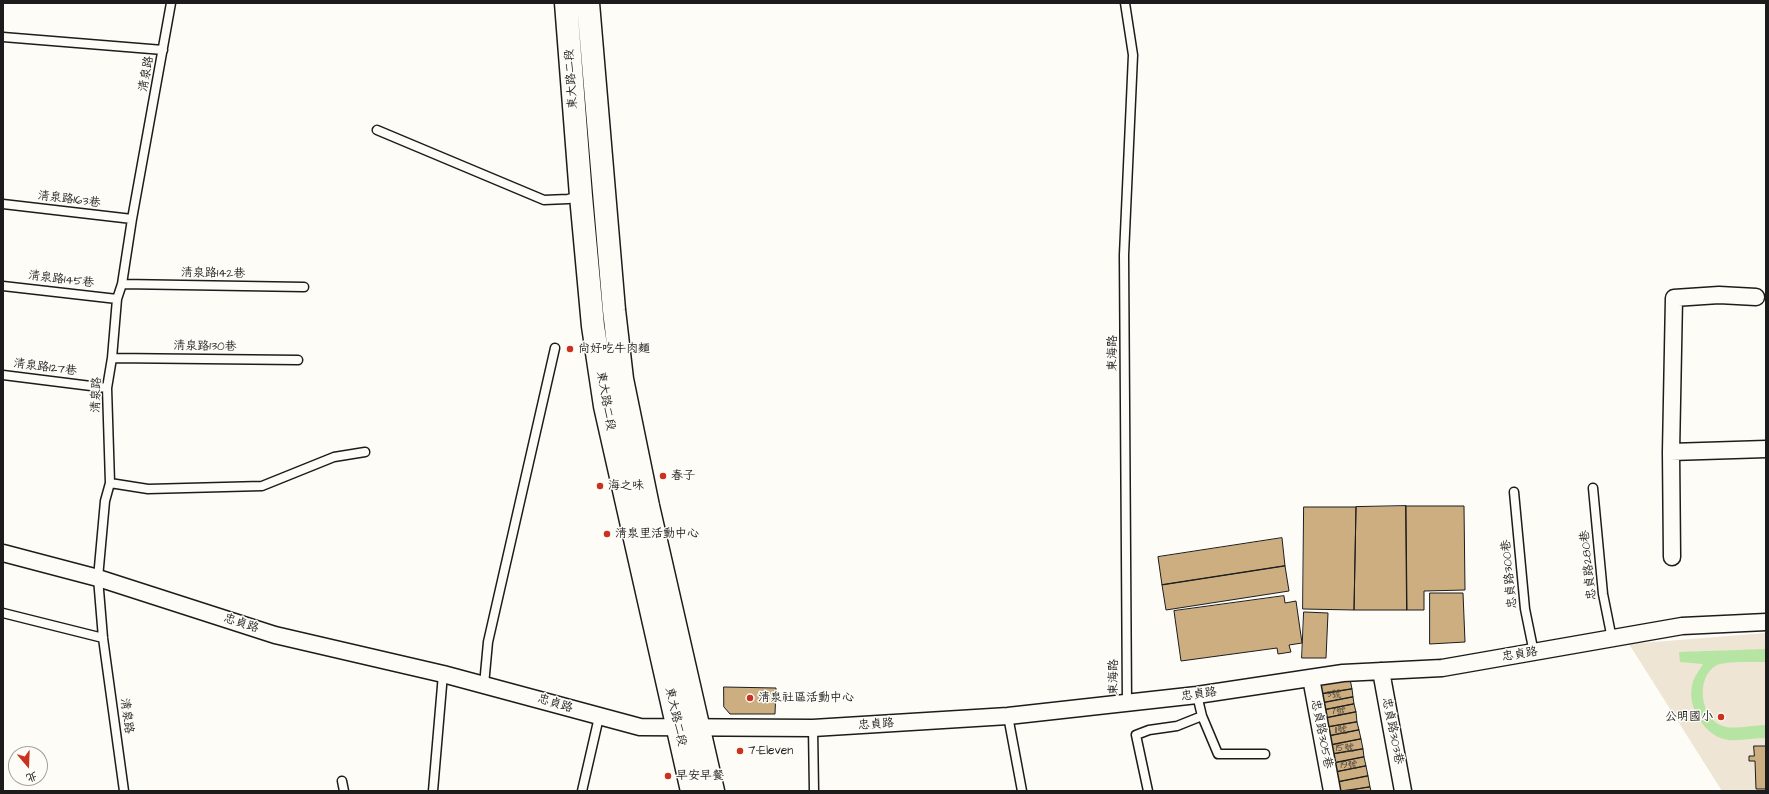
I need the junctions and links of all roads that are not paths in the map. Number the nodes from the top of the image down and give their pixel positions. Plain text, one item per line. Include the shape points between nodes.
1 (171, 3) edge
2 (566, 3) edge
3 (588, 3) edge
4 (1125, 3) edge
5 (3, 38) edge
6 (163, 50) junction
7 (377, 130) dead end
8 (603, 180) junction
9 (580, 190) junction
10 (3, 204) edge
11 (132, 220) junction
12 (122, 284) junction
13 (3, 286) edge
14 (304, 287) dead end
15 (1756, 296) dead end
16 (117, 299) junction
17 (555, 348) dead end
18 (112, 358) junction
19 (298, 360) dead end
20 (3, 375) edge
21 (107, 388) junction
22 (1766, 450) edge
23 (365, 452) dead end
24 (1671, 452) junction
25 (110, 483) junction
26 (1593, 488) dead end
27 (1514, 492) dead end
28 (3, 553) edge
29 (1672, 557) dead end
30 (98, 578) junction
31 (3, 613) edge
32 (1766, 622) edge
33 (103, 638) junction
34 (1612, 639) junction
35 (1534, 652) junction
36 (1381, 671) junction
37 (442, 674) junction
38 (1311, 678) junction
39 (484, 685) junction
40 (1197, 696) junction
41 (1127, 704) junction
42 (1008, 716) junction
43 (1202, 716) junction
44 (599, 717) junction
45 (688, 726) junction
46 (813, 728) junction
47 (1265, 754) dead end
48 (342, 781) dead end
49 (124, 791) edge
50 (344, 791) edge
51 (433, 791) edge
52 (582, 791) edge
53 (692, 791) edge
54 (713, 791) edge
55 (814, 791) edge
56 (1022, 791) edge
57 (1148, 791) edge
58 (1332, 791) edge
59 (1403, 791) edge

1 - 6 lane, 清泉路
2 - 9 street, 東大路二段
3 - 8 street, 東大路二段
4 - 41 lane, 東海路 via 1133,55 1124,255
5 - 6 lane
6 - 11 lane, 清泉路
7 - 9 lane via 544,200 568,199
8 - 9 street
8 - 45 street, 東大路二段 via 622,379
9 - 45 street, 東大路二段 via 593,326 605,406
10 - 11 lane, 清泉路163巷
11 - 12 lane, 清泉路
12 - 14 lane, 清泉路142巷
12 - 16 lane, 清泉路
13 - 16 lane, 清泉路145巷
15 - 24 street via 1674,298
16 - 18 lane, 清泉路
17 - 39 lane via 488,642
18 - 19 lane, 清泉路130巷
18 - 21 lane, 清泉路
20 - 21 lane, 清泉路127巷
21 - 25 lane, 清泉路
22 - 24 street
23 - 25 lane via 334,457 262,486 148,489
24 - 29 street
25 - 30 lane, 清泉路 via 105,501
26 - 34 lane, 忠貞路280巷 via 1603,594
27 - 35 lane, 忠貞路300巷 via 1525,609
28 - 30 street, 忠貞路
30 - 33 lane, 清泉路
30 - 37 street, 忠貞路 via 275,635
31 - 33 lane
32 - 34 street, 忠貞路 via 1682,626
33 - 49 lane, 清泉路
34 - 35 street, 忠貞路
35 - 36 street, 忠貞路 via 1442,668
36 - 38 street, 忠貞路
36 - 59 street, 忠貞路303巷
37 - 39 street, 忠貞路
37 - 51 lane
38 - 40 street, 忠貞路
38 - 58 street, 忠貞路305巷
39 - 44 street, 忠貞路
40 - 41 street, 忠貞路
40 - 43 lane
41 - 42 street, 忠貞路
42 - 46 street, 忠貞路
42 - 56 lane
43 - 47 lane via 1218,754
43 - 57 lane via 1177,726 1149,730 1136,735
44 - 45 street, 忠貞路 via 640,727
44 - 52 lane
45 - 46 street, 忠貞路
45 - 53 street, 東大路二段
45 - 54 street, 東大路二段
46 - 55 lane
48 - 50 lane

